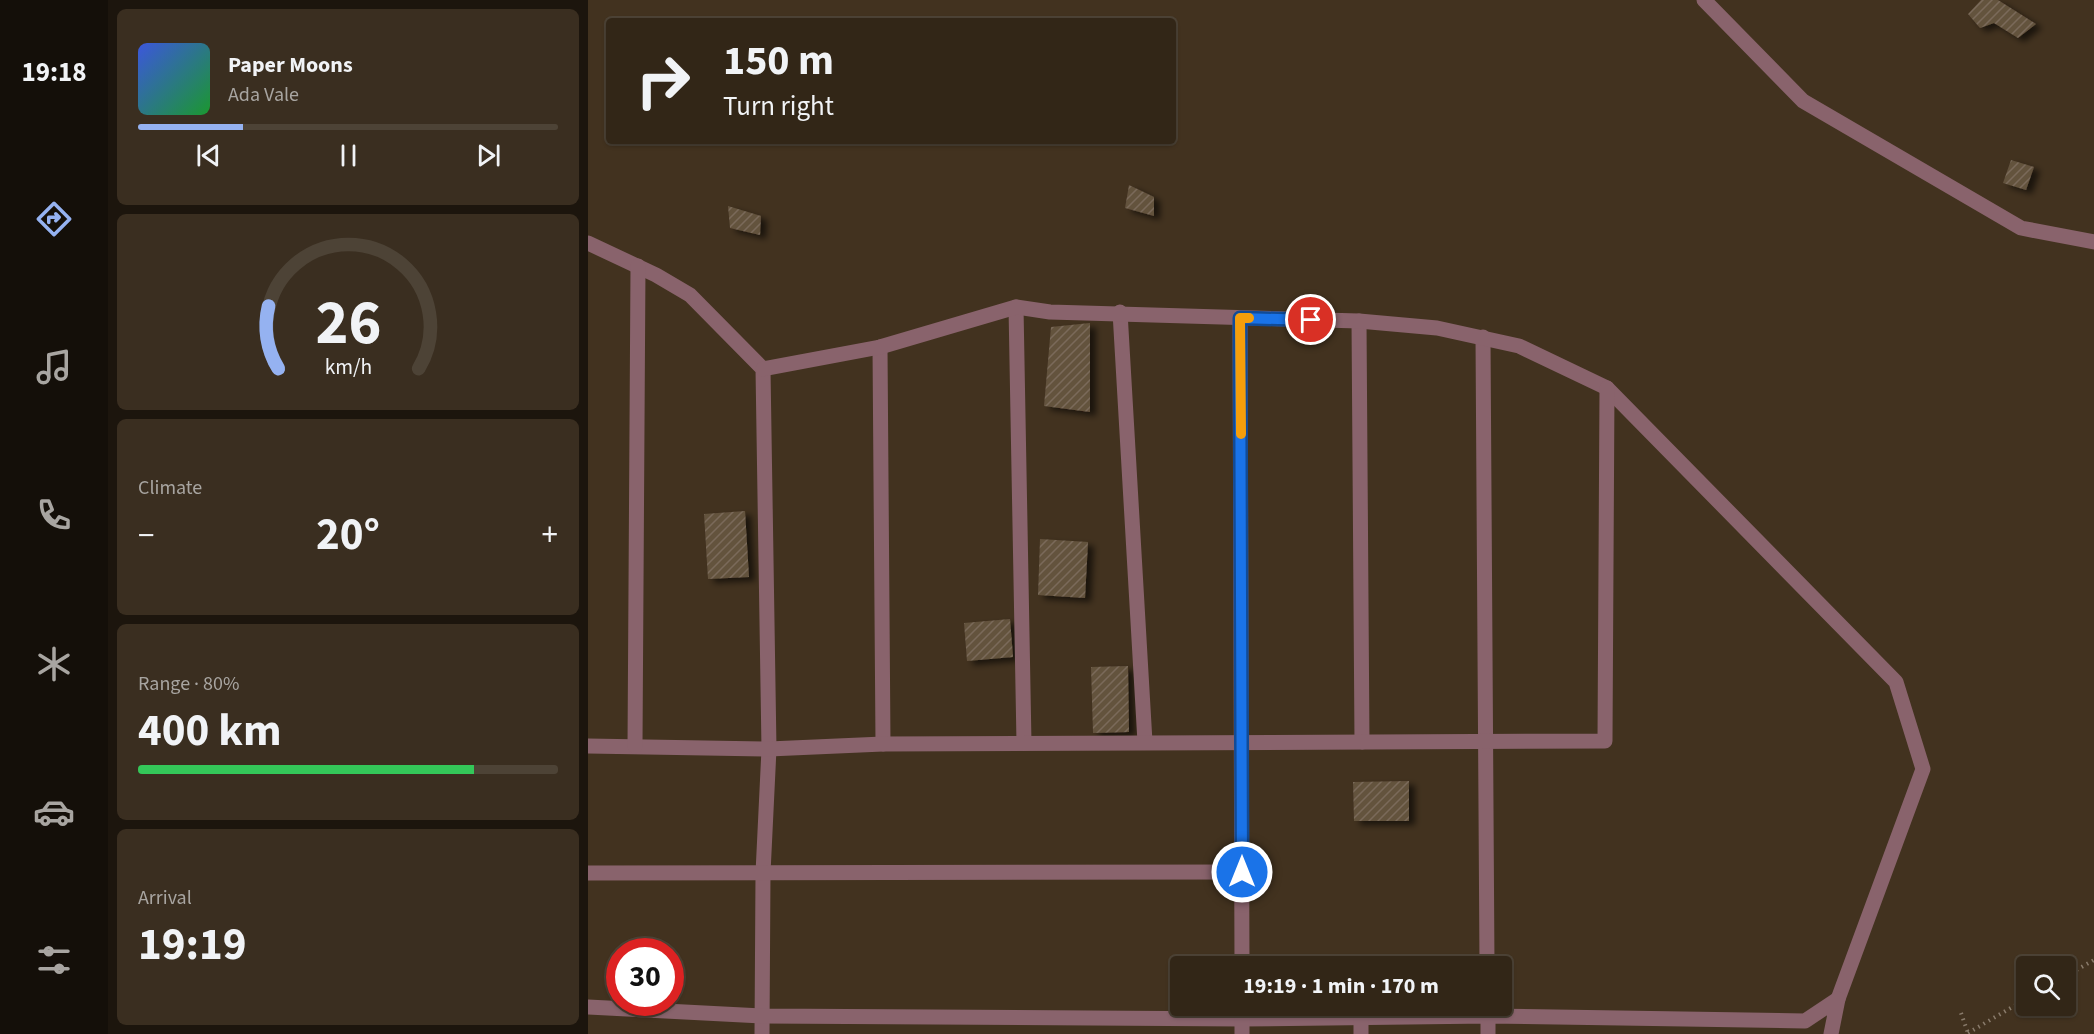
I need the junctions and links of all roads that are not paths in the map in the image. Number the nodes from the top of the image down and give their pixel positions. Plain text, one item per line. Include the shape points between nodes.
1 (1704, 0) edge
2 (2094, 242) edge
3 (588, 243) edge
4 (638, 266) junction
5 (1016, 307) junction
6 (1120, 312) junction
7 (1240, 318) junction
8 (1359, 321) junction
9 (1483, 337) junction
10 (880, 347) junction
11 (763, 369) junction
12 (1607, 388) junction
13 (1485, 741) junction
14 (1145, 742) junction
15 (1242, 742) junction
16 (1362, 742) junction
17 (1024, 743) junction
18 (883, 744) junction
19 (588, 746) edge
20 (635, 746) junction
21 (769, 749) junction
22 (1242, 872) junction
23 (588, 873) edge
24 (763, 873) junction
25 (1242, 956) edge
26 (1487, 956) edge
27 (1838, 999) junction
28 (588, 1007) edge
29 (1512, 1012) edge
30 (762, 1016) junction
31 (1382, 1016) edge
32 (1488, 1016) edge
33 (1361, 1017) junction
34 (1242, 1019) edge
35 (762, 1034) edge
36 (1361, 1034) edge
37 (1488, 1034) edge
38 (1831, 1034) edge

1 - 2 street via 1803,101 2021,228
3 - 4 street
4 - 11 street via 690,295
4 - 20 street
5 - 6 street via 1050,312
5 - 10 street
5 - 17 street
6 - 7 street
6 - 14 street
7 - 8 street
7 - 15 street
8 - 9 street via 1437,328
8 - 16 street
9 - 12 street via 1519,346
9 - 13 street
10 - 11 street
10 - 18 street
11 - 21 street
12 - 13 street via 1605,741
12 - 27 street via 1896,682 1923,769
13 - 16 street
13 - 26 street
14 - 15 street
14 - 17 street
15 - 16 street
15 - 22 street
17 - 18 street
18 - 21 street
19 - 20 street
20 - 21 street
21 - 24 street
22 - 24 street
22 - 25 street
23 - 24 street
24 - 30 street
27 - 29 street via 1805,1021
27 - 38 street
28 - 30 street
30 - 34 street
30 - 35 street
31 - 33 street
32 - 37 street
33 - 34 street
33 - 36 street

